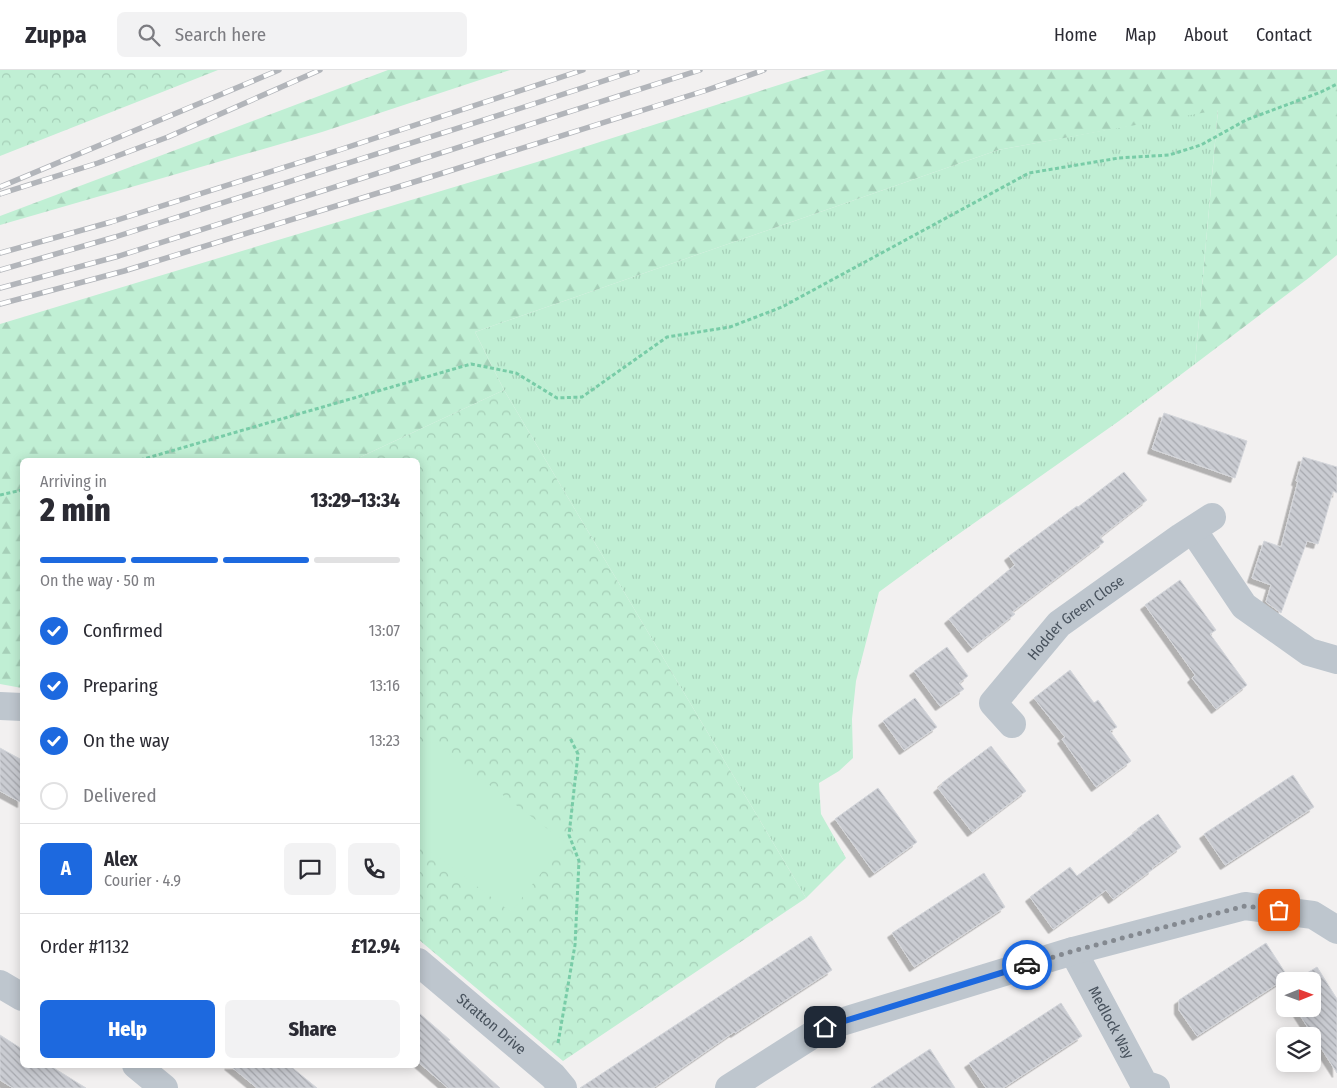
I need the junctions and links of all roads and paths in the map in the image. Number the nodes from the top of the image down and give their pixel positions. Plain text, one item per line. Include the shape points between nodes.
1 (1337, 84) edge
2 (147, 458) edge
3 (20, 490) edge
4 (0, 495) edge
5 (1337, 660) edge
6 (0, 706) edge
7 (20, 707) edge
8 (1012, 724) dead end
9 (570, 738) dead end
10 (1337, 930) edge
11 (1073, 951) junction
12 (420, 964) edge
13 (0, 984) edge
14 (20, 996) edge
15 (140, 1068) edge
16 (558, 1082) edge
17 (164, 1088) edge
18 (729, 1088) edge
19 (1156, 1088) edge

1 - 2 path via 1246,120 1202,145 1169,155 1119,158 1029,173 782,307 730,327 668,337 582,397 557,398 516,373 472,364
3 - 4 path
5 - 8 street, Hodder Green Close via 1309,652 1244,606 1202,523 1060,624 993,703
6 - 7 street
9 - 16 path via 578,754 568,835 579,861 575,945
10 - 11 street via 1313,915 1245,906
11 - 18 street via 825,1027
11 - 19 street, Medlock Way via 1144,1084
12 - 16 street, Stratton Drive
13 - 14 street
15 - 17 street

